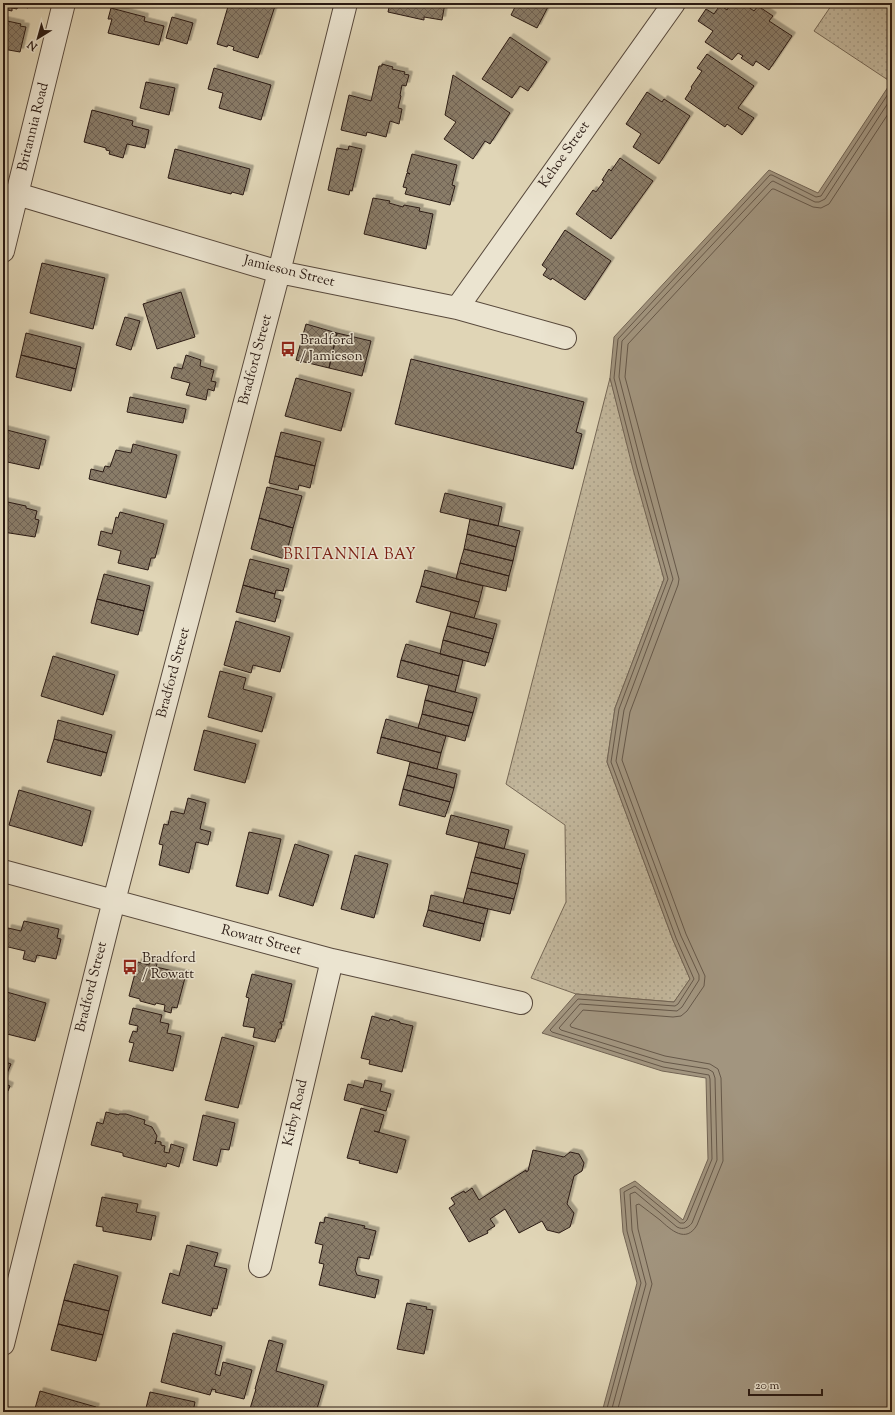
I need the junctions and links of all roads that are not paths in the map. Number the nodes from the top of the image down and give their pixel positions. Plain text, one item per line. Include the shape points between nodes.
1 (64, 3) edge
2 (346, 3) edge
3 (674, 3) edge
4 (17, 194) junction
5 (3, 251) edge
6 (279, 272) junction
7 (457, 308) junction
8 (565, 338) dead end
9 (3, 871) edge
10 (114, 901) junction
11 (332, 960) junction
12 (521, 1004) dead end
13 (260, 1266) dead end
14 (3, 1344) edge

1 - 4 street, Britannia Road
2 - 6 street, Bradford Street
3 - 7 street, Kehoe Street
4 - 5 street, Britannia Road
4 - 6 street, Jamieson Street
6 - 7 street, Jamieson Street
6 - 10 street, Bradford Street
7 - 8 street, Jamieson Street
9 - 10 street, Rowatt Street
10 - 11 street, Rowatt Street
10 - 14 street, Bradford Street
11 - 12 street, Rowatt Street
11 - 13 street, Kirby Road

